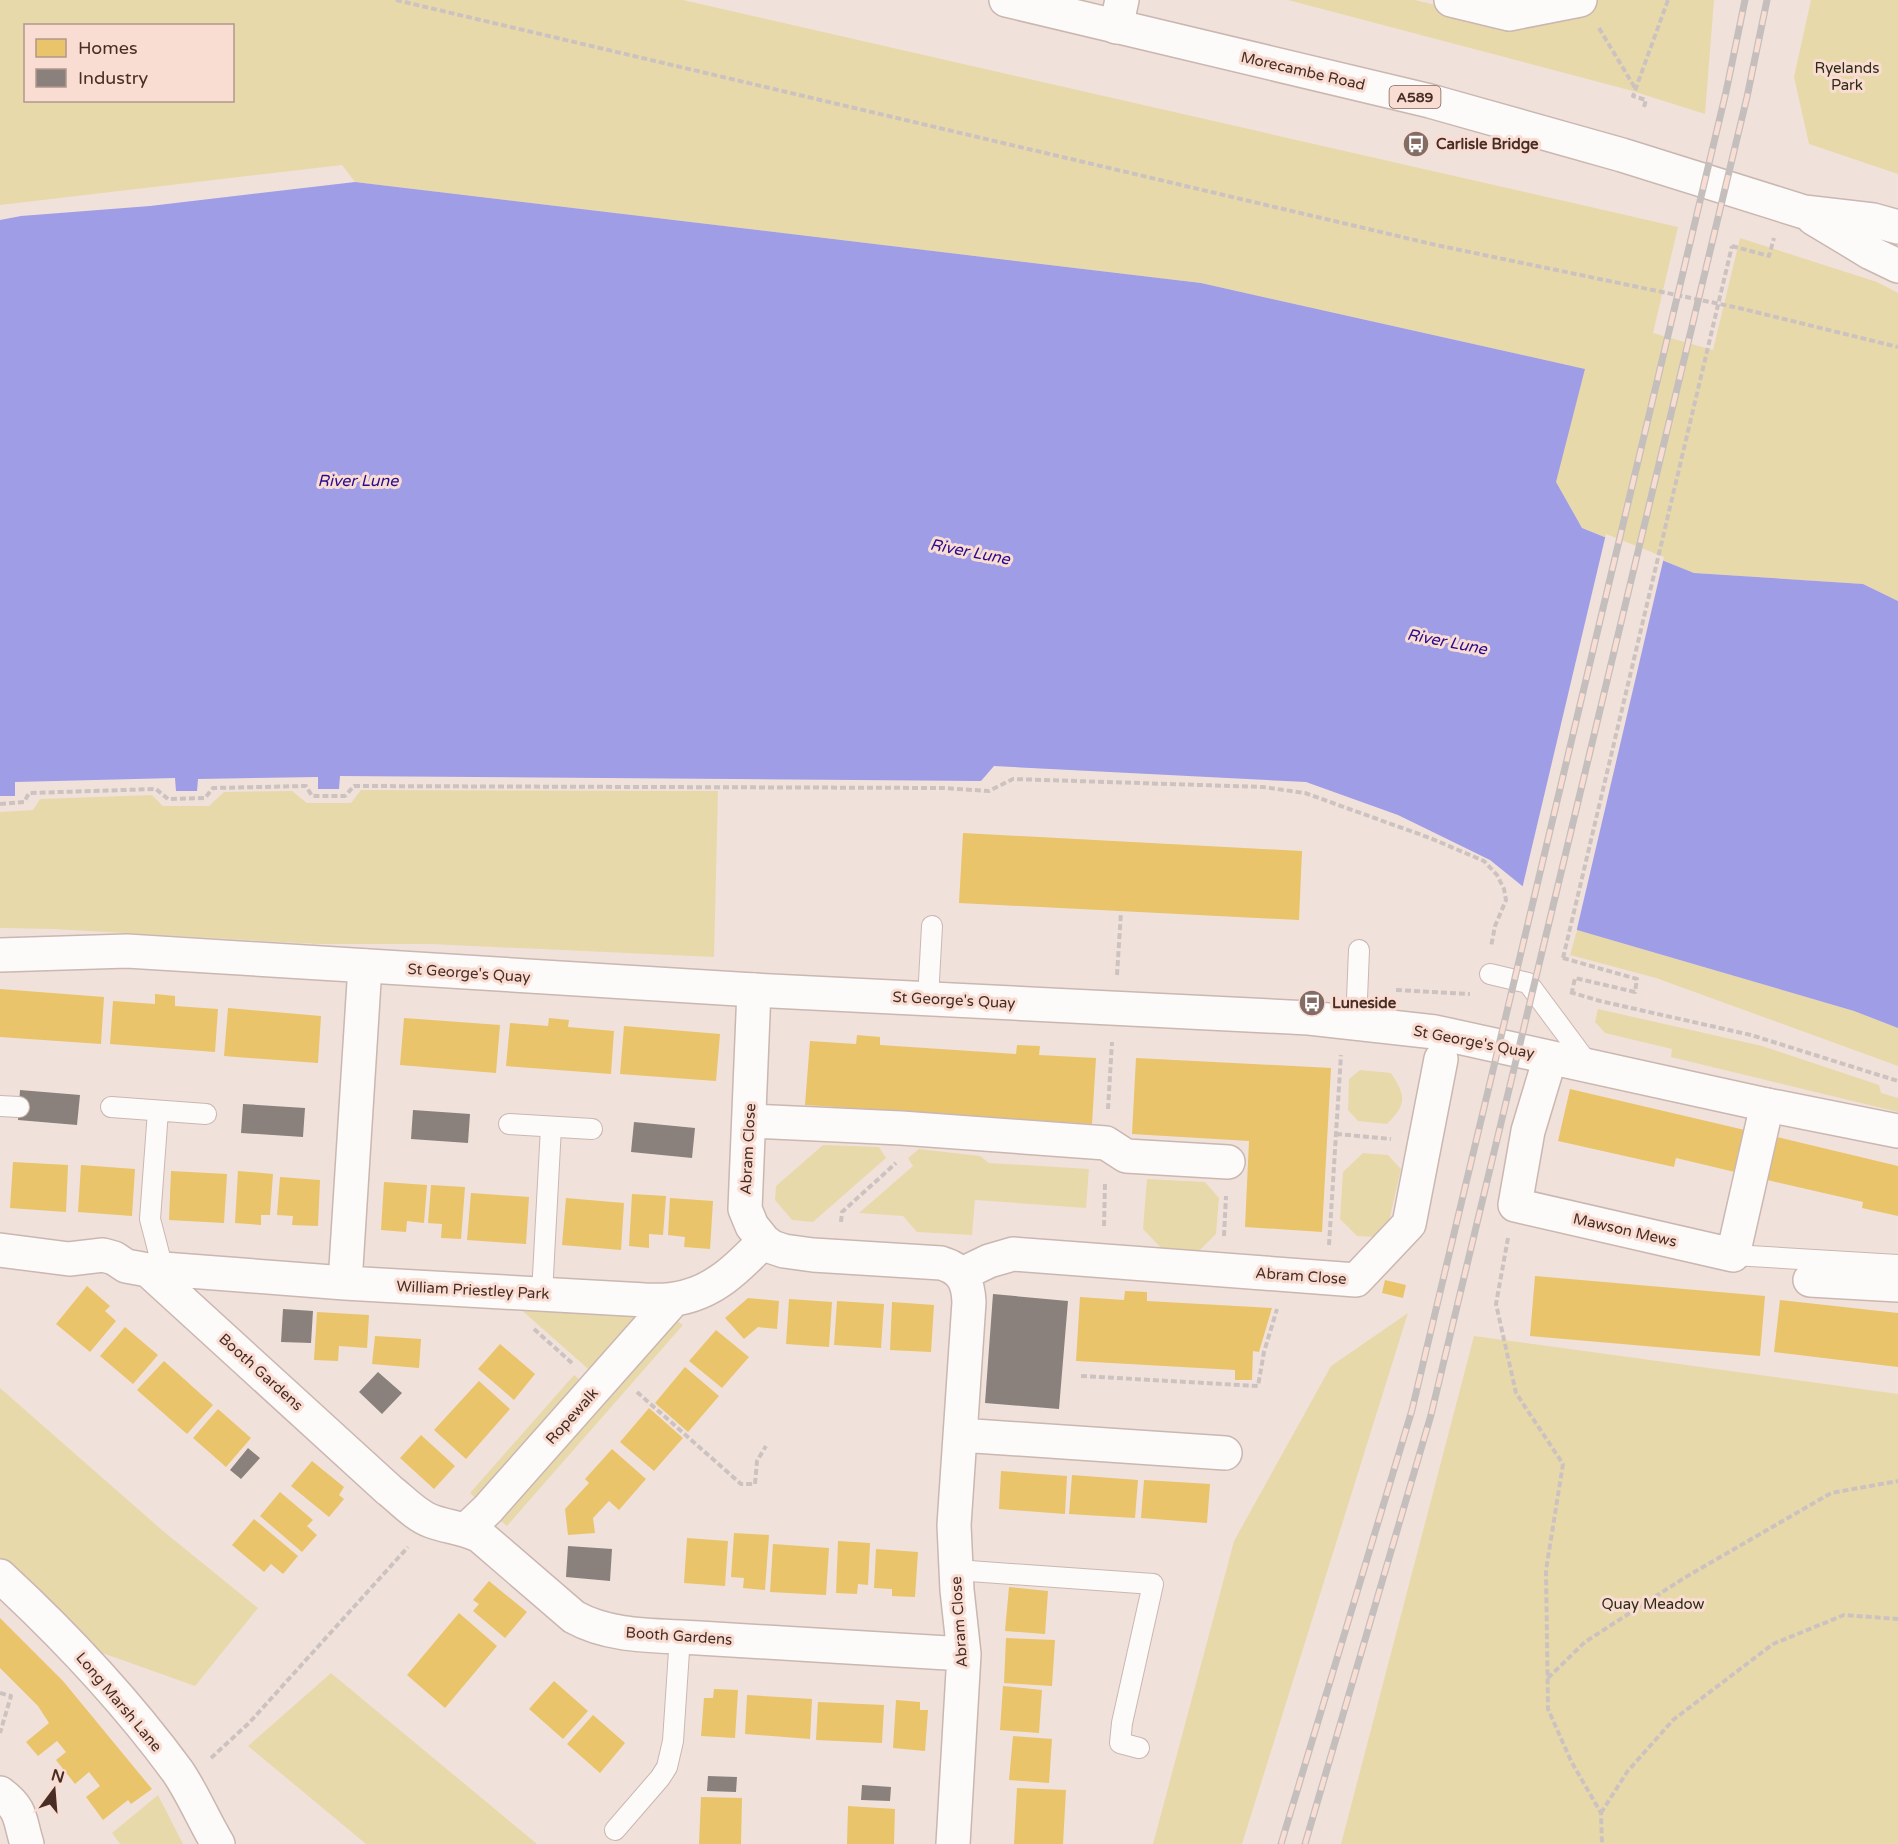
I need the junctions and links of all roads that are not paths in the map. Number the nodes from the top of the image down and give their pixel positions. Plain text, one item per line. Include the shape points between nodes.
1 (1006, 0) edge
2 (1451, 0) edge
3 (1587, 10) edge
4 (1119, 13) edge
5 (1804, 212) junction
6 (1898, 227) edge
7 (1898, 266) edge
8 (932, 926) dead end
9 (1359, 950) dead end
10 (0, 954) edge
11 (365, 966) junction
12 (1490, 974) road end
13 (754, 990) junction
14 (928, 999) junction
15 (1356, 1023) junction
16 (1550, 1058) junction
17 (1441, 1059) dead end
18 (1589, 1065) junction
19 (1767, 1105) junction
20 (111, 1107) dead end
21 (158, 1111) junction
22 (206, 1114) dead end
23 (750, 1121) junction
24 (509, 1124) dead end
25 (551, 1127) junction
26 (592, 1129) dead end
27 (1898, 1131) edge
28 (1228, 1162) road end
29 (764, 1241) junction
30 (0, 1250) edge
31 (1733, 1255) junction
32 (1898, 1265) edge
33 (155, 1270) junction
34 (962, 1274) junction
35 (1810, 1280) dead end
36 (345, 1283) junction
37 (1898, 1285) edge
38 (542, 1294) junction
39 (674, 1299) junction
40 (960, 1435) junction
41 (1226, 1453) dead end
42 (467, 1529) junction
43 (956, 1570) junction
44 (0, 1576) edge
45 (680, 1636) junction
46 (964, 1654) junction
47 (1139, 1748) dead end
48 (0, 1793) edge
49 (615, 1830) dead end
50 (24, 1835) edge
51 (218, 1844) edge
52 (953, 1844) edge

1 - 4 street, Morecambe Road / A589
2 - 3 street via 1509,14
4 - 5 street, Morecambe Road / A589 via 1622,155
5 - 6 street, Morecambe Road / A589
5 - 7 street, Morecambe Road / A589
8 - 14 lane
9 - 15 lane
10 - 11 street, St George's Quay via 127,951
11 - 13 street, St George's Quay
11 - 36 street
12 - 18 lane via 1528,982
13 - 14 street, St George's Quay
13 - 23 street, Abram Close
14 - 15 street, St George's Quay
15 - 16 street, St George's Quay via 1435,1032
16 - 18 street, St George's Quay
16 - 31 street, Mawson Mews via 1528,1131 1515,1205
17 - 34 street, Abram Close via 1409,1224 1356,1280 1014,1254
18 - 19 street, St George's Quay
19 - 27 street, St George's Quay
19 - 31 street
20 - 21 lane
21 - 22 lane
21 - 33 lane via 150,1219
23 - 28 street via 1106,1143 1126,1156
23 - 29 street, Abram Close via 745,1209
24 - 25 lane
25 - 26 lane
25 - 38 lane
29 - 34 street via 800,1254 927,1261 953,1266
29 - 39 street, William Priestley Park via 714,1286
30 - 33 street, Booth Gardens via 69,1259 103,1256 126,1266
31 - 32 lane
33 - 36 street, William Priestley Park
33 - 42 street, Booth Gardens via 389,1490 429,1521
34 - 40 street, Abram Close via 967,1281 969,1302
35 - 37 street
36 - 38 street, William Priestley Park
38 - 39 street, William Priestley Park
39 - 42 street, Ropewalk
40 - 41 street
40 - 43 street, Abram Close via 954,1525
42 - 45 street, Booth Gardens via 495,1547 574,1617 611,1631
43 - 46 street, Abram Close
43 - 47 lane via 1153,1584 1120,1743
44 - 51 street, Long Marsh Lane via 116,1695 184,1783
45 - 46 street, Booth Gardens
45 - 49 lane via 673,1741 667,1767
46 - 52 street, Abram Close
48 - 50 street via 19,1812

